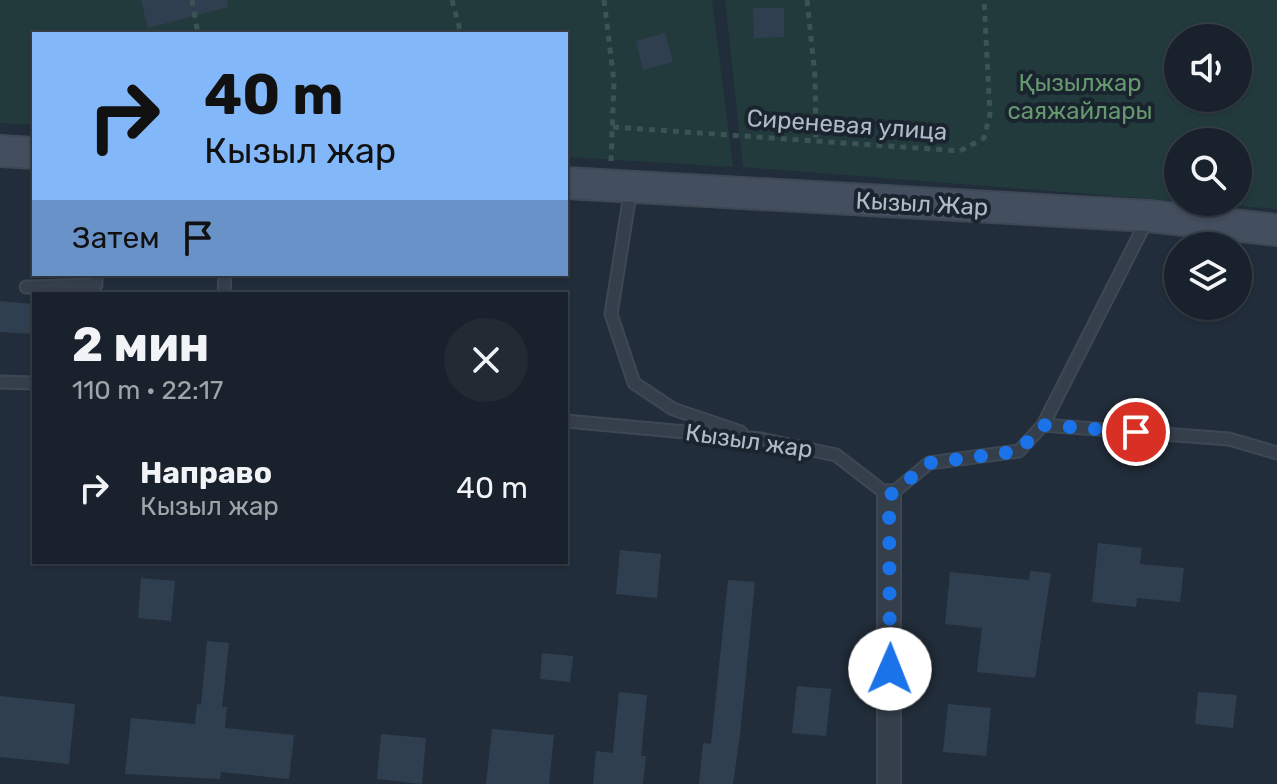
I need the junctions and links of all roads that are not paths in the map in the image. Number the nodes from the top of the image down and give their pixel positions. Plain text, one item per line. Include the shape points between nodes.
1 (0, 151) edge
2 (32, 153) edge
3 (568, 183) edge
4 (621, 187) junction
5 (1149, 216) junction
6 (1277, 230) edge
7 (96, 276) edge
8 (26, 287) dead end
9 (0, 382) edge
10 (32, 383) edge
11 (568, 421) edge
12 (1043, 425) junction
13 (761, 439) junction
14 (1277, 453) edge
15 (889, 496) junction
16 (889, 784) edge

1 - 2 main road
3 - 4 main road, Кызыл Жар
4 - 5 main road, Кызыл Жар
4 - 13 lane via 611,314 634,383 673,409
5 - 6 main road, Кызыл Жар
5 - 12 lane
7 - 8 lane via 96,285
9 - 10 lane
11 - 13 lane, Кызыл жар
12 - 14 lane via 1229,439
12 - 15 lane via 1019,451 929,463
13 - 15 lane, Кызыл жар via 836,455
15 - 16 street

